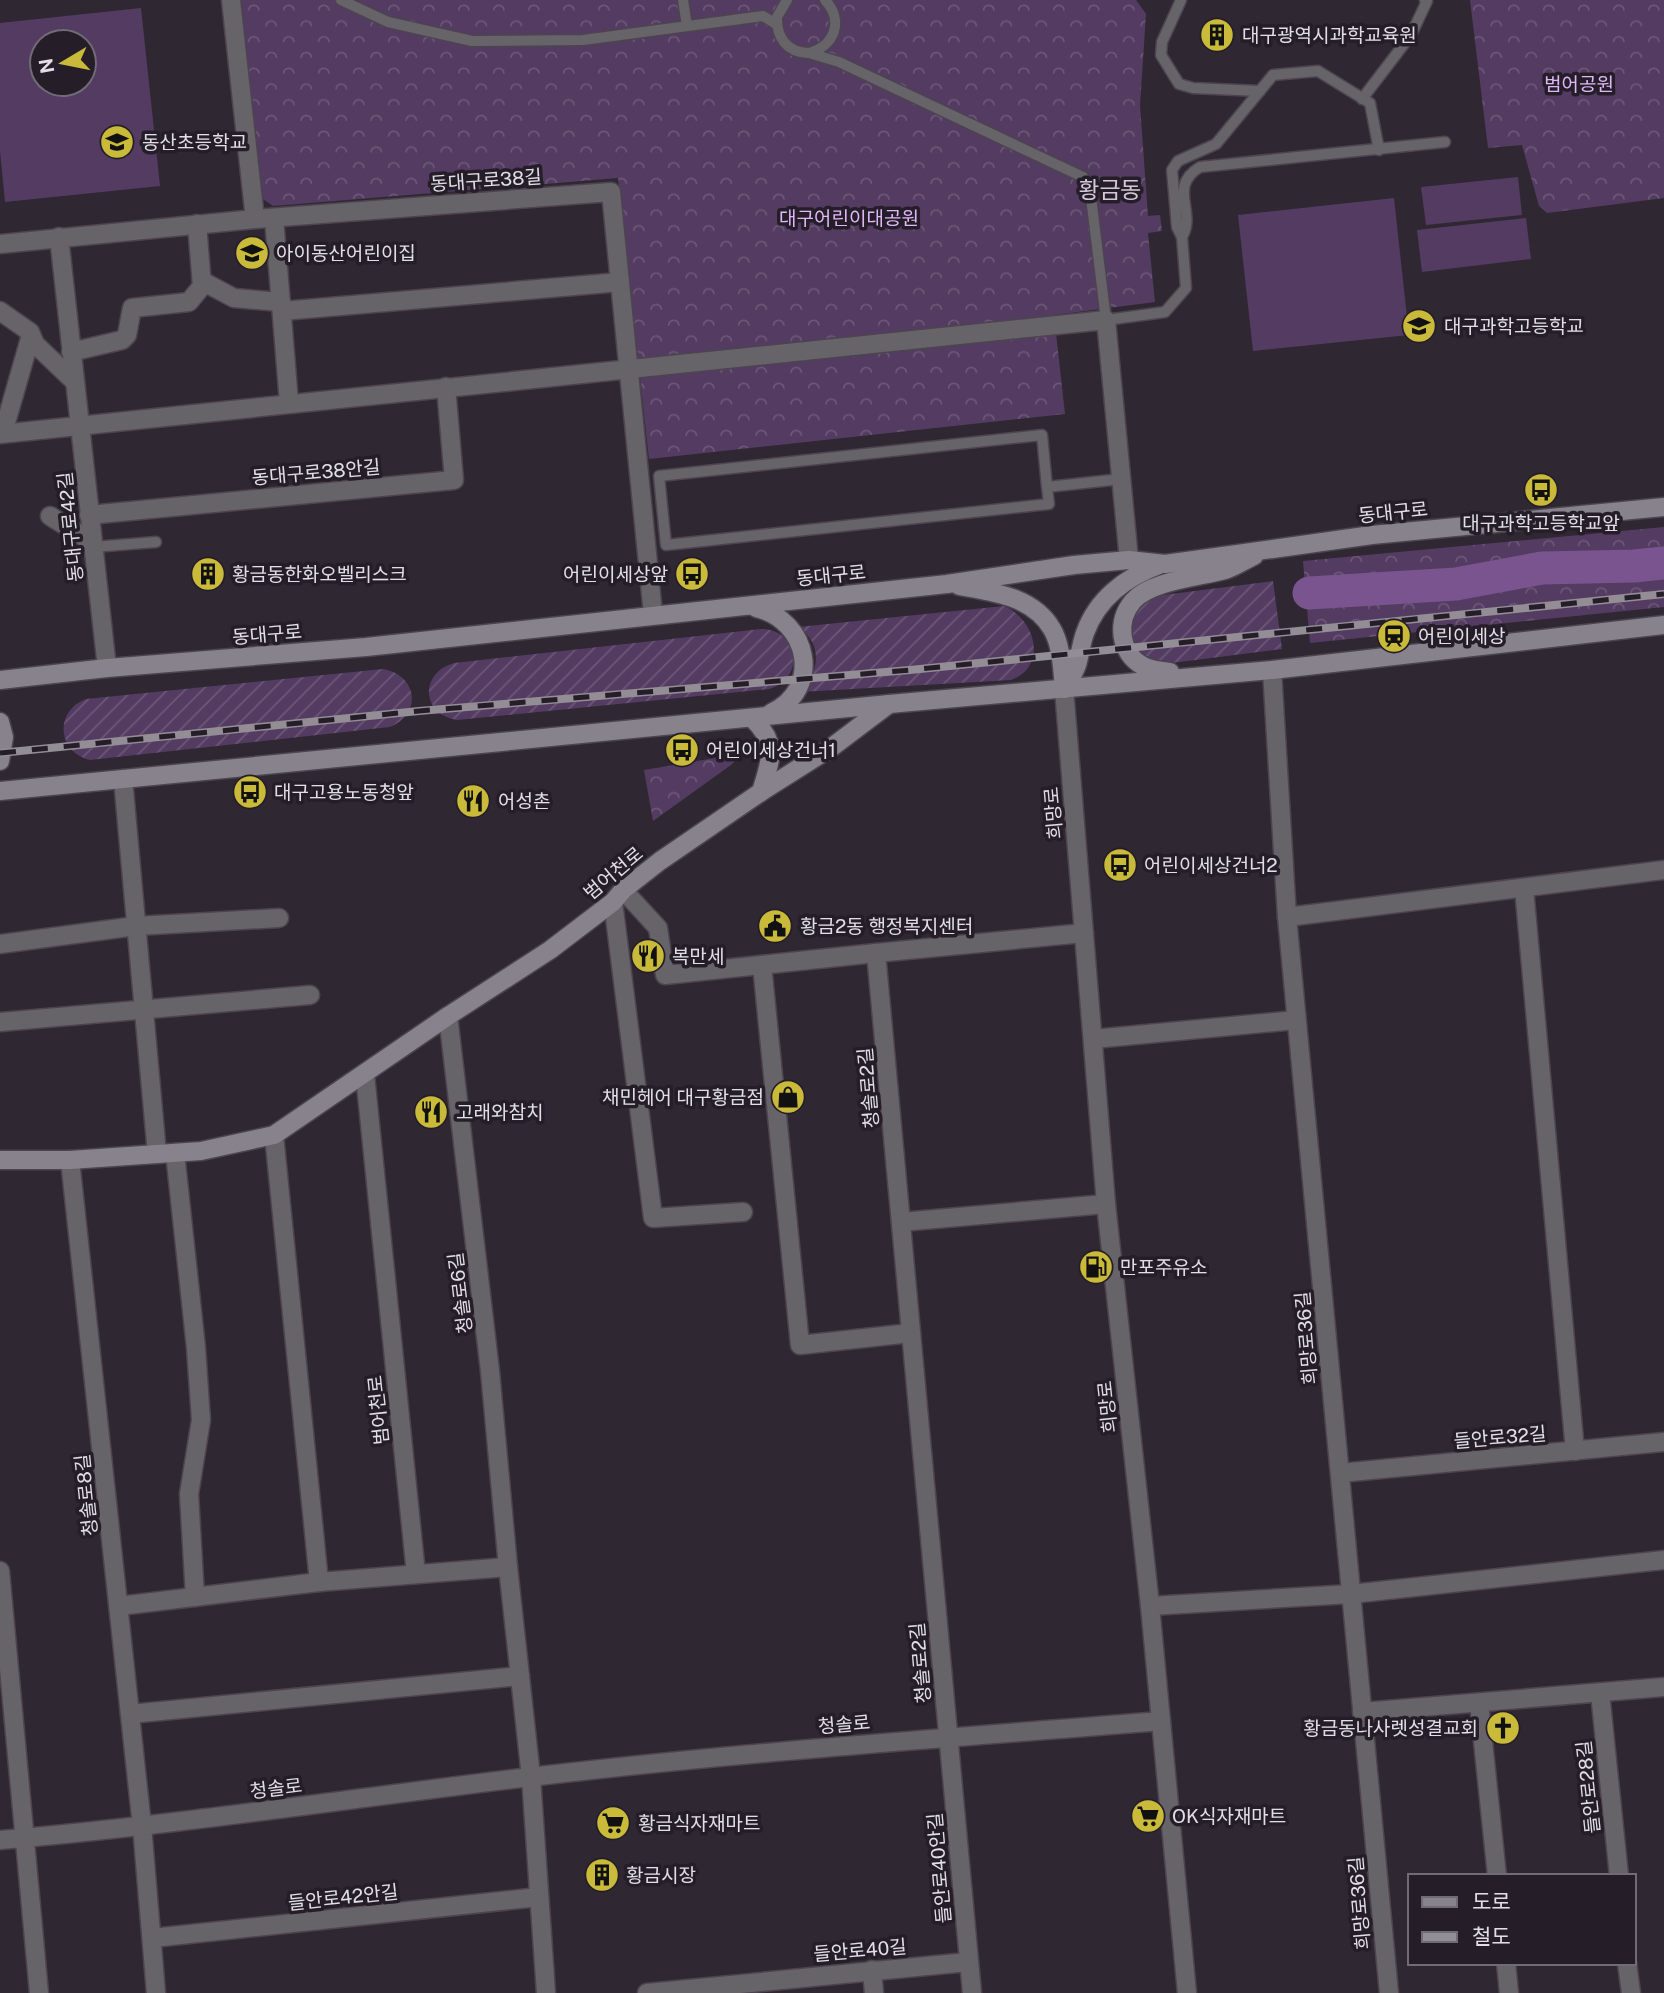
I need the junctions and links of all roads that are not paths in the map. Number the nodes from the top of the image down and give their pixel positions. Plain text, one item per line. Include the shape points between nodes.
1 (231, 0) edge
2 (341, 0) edge
3 (683, 0) edge
4 (786, 0) edge
5 (825, 0) edge
6 (1181, 0) edge
7 (1425, 0) edge
8 (776, 24) junction
9 (687, 26) junction
10 (832, 38) junction
11 (809, 52) junction
12 (839, 62) junction
13 (1260, 91) junction
14 (1362, 99) junction
15 (1445, 142) dead end
16 (1379, 150) junction
17 (274, 218) junction
18 (255, 219) junction
19 (197, 224) junction
20 (59, 237) junction
21 (1182, 237) junction
22 (0, 244) edge
23 (202, 281) junction
24 (620, 282) junction
25 (281, 307) junction
26 (0, 311) edge
27 (1106, 320) junction
28 (0, 331) edge
29 (27, 331) junction
30 (71, 352) junction
31 (629, 369) junction
32 (75, 382) junction
33 (446, 387) junction
34 (289, 403) junction
35 (79, 424) junction
36 (2, 433) edge
37 (1121, 479) junction
38 (1047, 487) junction
39 (1664, 507) edge
40 (89, 515) junction
41 (50, 516) dead end
42 (156, 542) dead end
43 (92, 544) junction
44 (1267, 549) junction
45 (1129, 560) junction
46 (1162, 564) junction
47 (947, 584) junction
48 (728, 607) junction
49 (653, 614) junction
50 (1664, 625) edge
51 (107, 668) junction
52 (1272, 670) junction
53 (1205, 676) junction
54 (0, 680) edge
55 (1064, 689) junction
56 (889, 704) junction
57 (758, 717) junction
58 (0, 722) edge
59 (0, 761) edge
60 (122, 779) junction
61 (0, 791) edge
62 (761, 792) junction
63 (1664, 870) edge
64 (1524, 888) junction
65 (618, 896) junction
66 (1287, 917) junction
67 (279, 918) dead end
68 (136, 926) junction
69 (1084, 933) junction
70 (0, 944) edge
71 (876, 953) junction
72 (762, 965) junction
73 (310, 995) dead end
74 (145, 1008) junction
75 (448, 1016) junction
76 (1296, 1020) junction
77 (0, 1022) edge
78 (1093, 1039) junction
79 (365, 1075) junction
80 (274, 1135) junction
81 (166, 1153) junction
82 (0, 1160) edge
83 (69, 1160) junction
84 (1106, 1204) junction
85 (743, 1212) dead end
86 (901, 1222) junction
87 (911, 1333) junction
88 (1664, 1442) edge
89 (1575, 1451) junction
90 (1340, 1473) junction
91 (1664, 1560) edge
92 (508, 1567) junction
93 (0, 1571) edge
94 (416, 1574) junction
95 (319, 1582) junction
96 (1351, 1594) junction
97 (195, 1597) junction
98 (119, 1606) junction
99 (1150, 1606) junction
100 (520, 1676) junction
101 (1664, 1687) edge
102 (1600, 1693) junction
103 (1479, 1703) junction
104 (1362, 1712) junction
105 (130, 1714) junction
106 (1161, 1721) junction
107 (948, 1739) junction
108 (531, 1777) junction
109 (142, 1826) junction
110 (26, 1838) junction
111 (0, 1840) edge
112 (1497, 1874) edge
113 (1619, 1874) edge
114 (540, 1897) junction
115 (152, 1938) junction
116 (968, 1962) junction
117 (1506, 1965) edge
118 (1628, 1965) edge
119 (872, 1970) junction
120 (756, 1987) edge
121 (39, 1993) edge
122 (156, 1993) edge
123 (546, 1993) edge
124 (655, 1993) edge
125 (874, 1993) edge
126 (972, 1993) edge
127 (1187, 1993) edge
128 (1389, 1993) edge
129 (1509, 1993) edge
130 (1630, 1993) edge

1 - 18 street
2 - 9 lane via 388,22 472,41 583,40
3 - 9 lane
4 - 8 lane
5 - 10 lane via 835,18
6 - 13 lane via 1161,55 1178,84
7 - 14 lane via 1411,35
8 - 9 lane via 764,16
8 - 11 lane via 789,48
10 - 11 lane
10 - 12 lane
11 - 12 lane
12 - 27 lane via 1083,177 1090,189
13 - 14 lane via 1273,75 1318,71
13 - 21 lane via 1216,144 1178,161 1172,170
14 - 16 lane via 1370,103
15 - 16 lane
16 - 21 lane via 1200,167 1182,186 1187,228
17 - 18 street, 동대구로38길
17 - 24 street, 동대구로38길 via 611,191
17 - 25 street
18 - 19 street, 동대구로38길
19 - 20 street, 동대구로38길
19 - 23 street
20 - 22 street, 동대구로38길
20 - 30 street, 동대구로42길
21 - 27 lane via 1186,288 1164,312
23 - 25 street via 234,298
23 - 30 street via 189,302 132,308 122,340
24 - 25 street
24 - 31 street, 동대구로38길
25 - 34 street
26 - 29 street
27 - 31 street
27 - 37 street
28 - 29 street
29 - 32 street
29 - 36 street
30 - 32 street, 동대구로42길
31 - 33 street
31 - 49 street, 동대구로38길
32 - 35 street, 동대구로42길
33 - 34 street
33 - 40 street, 동대구로38안길 via 454,480
34 - 35 street
35 - 36 street
35 - 40 street, 동대구로42길
37 - 38 lane
37 - 45 street
38 - 38 lane via 1042,435 659,476 666,545 1049,504
39 - 44 main road, 동대구로
40 - 43 street, 동대구로42길
41 - 43 street
42 - 43 lane
43 - 51 street, 동대구로42길
44 - 46 main road, 동대구로
44 - 53 main road via 1228,569 1149,590 1126,611 1124,643 1141,665
45 - 46 main road, 동대구로
45 - 47 main road, 동대구로
46 - 55 main road via 1123,583 1096,612
47 - 48 main road, 동대구로
47 - 55 main road via 1016,598 1033,609 1052,629
48 - 49 main road, 동대구로
48 - 57 main road via 772,612 789,626 801,645 803,674 798,688 784,705
49 - 51 main road, 동대구로 via 366,647
50 - 52 main road
51 - 54 main road, 동대구로
52 - 53 main road
52 - 66 street
53 - 55 main road
55 - 56 main road
55 - 69 street, 희망로
56 - 57 main road
56 - 62 main road, 범어천로
57 - 60 main road
57 - 62 main road via 772,747
58 - 59 main road via 4,737
60 - 61 main road
60 - 68 street
62 - 65 main road, 범어천로 via 660,861
63 - 64 street
64 - 66 street
64 - 89 street
65 - 72 street via 658,928 665,975
65 - 75 main road, 범어천로 via 550,950
65 - 85 street via 653,1218
66 - 76 street, 희망로36길
67 - 68 street
68 - 70 street
68 - 74 street
69 - 71 street
69 - 78 street, 희망로
71 - 72 street
71 - 86 street, 청솔로2길
72 - 87 street via 800,1345
73 - 74 street
74 - 77 street
74 - 81 street
75 - 79 main road, 범어천로
75 - 92 street, 청솔로6길
76 - 78 street
76 - 90 street, 희망로36길
78 - 84 street, 희망로
79 - 80 main road, 범어천로
79 - 94 street, 범어천로
80 - 81 main road, 범어천로 via 201,1151
80 - 95 street
81 - 83 main road, 범어천로
81 - 97 street via 197,1348 201,1420 189,1494
82 - 83 main road, 범어천로
83 - 98 street, 청솔로8길
84 - 86 street
84 - 99 street, 희망로
86 - 87 street, 청솔로2길
87 - 107 street, 청솔로2길
88 - 89 street, 들안로32길
89 - 90 street, 들안로32길
90 - 96 street, 희망로36길
91 - 96 street
92 - 94 street
92 - 100 street, 청솔로6길
93 - 110 street
94 - 95 street
95 - 97 street
96 - 99 street
96 - 104 street, 희망로36길
97 - 98 street
98 - 105 street, 청솔로8길
99 - 106 street, 희망로
100 - 105 street
100 - 108 street, 청솔로6길
101 - 102 street
102 - 103 street
102 - 113 street, 들안로28길
103 - 104 street
103 - 112 street
104 - 128 street, 희망로36길
105 - 109 street, 청솔로8길
106 - 107 street, 청솔로
106 - 127 street, 희망로
107 - 108 street, 청솔로
107 - 116 street, 들안로40안길
108 - 109 street, 청솔로
108 - 114 street
109 - 110 street, 청솔로
109 - 115 street
110 - 111 street, 청솔로
110 - 121 street
114 - 115 street, 들안로42안길
114 - 123 street
115 - 122 street
116 - 119 street, 들안로40길
116 - 126 street, 들안로40안길
117 - 129 street
118 - 130 street
119 - 120 street, 들안로40길
119 - 125 street
120 - 124 street, 들안로40길

